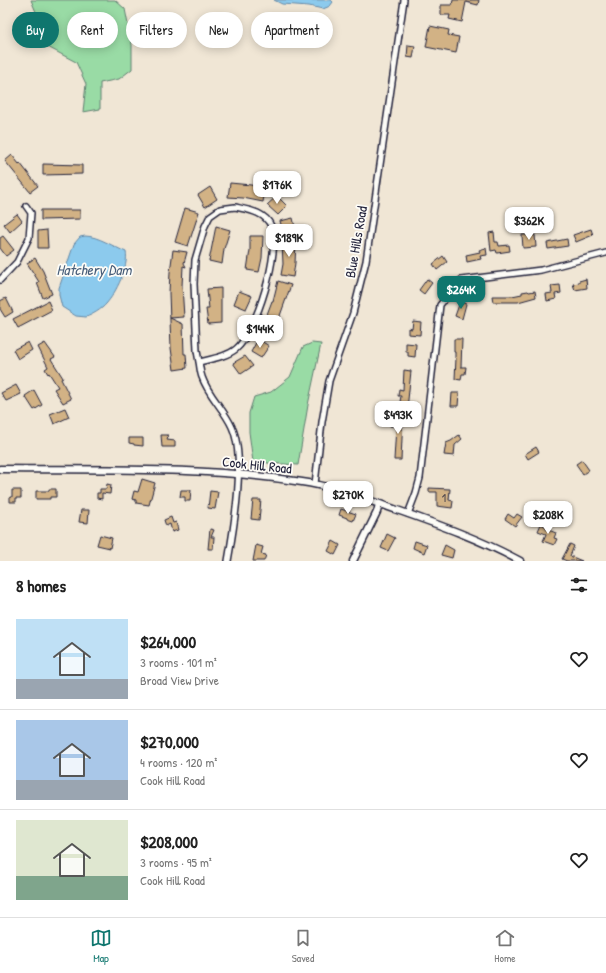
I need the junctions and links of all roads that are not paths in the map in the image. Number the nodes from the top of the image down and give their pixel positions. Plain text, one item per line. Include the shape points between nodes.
1 (404, 0) edge
2 (26, 206) dead end
3 (606, 253) edge
4 (0, 280) edge
5 (199, 362) junction
6 (0, 469) edge
7 (238, 474) junction
8 (315, 484) junction
9 (379, 504) junction
10 (408, 514) junction
11 (228, 561) edge
12 (352, 561) edge
13 (520, 561) edge

1 - 8 street, Blue Hills Road via 367,254 353,313 328,388
2 - 4 street via 31,213 29,238 17,262
3 - 10 street via 540,270 461,280 440,305 420,478
5 - 5 street via 194,284 195,260 204,226 210,216 220,209 235,207 254,211 265,217 272,227 274,240 271,268 263,298 246,338 237,349 214,359
5 - 7 street via 206,385 235,434 239,456
6 - 7 street, Cook Hill Road
7 - 8 street, Cook Hill Road
7 - 11 street via 235,521
8 - 9 street, Cook Hill Road
9 - 10 street, Cook Hill Road
9 - 12 street
10 - 13 street, Cook Hill Road via 469,535

